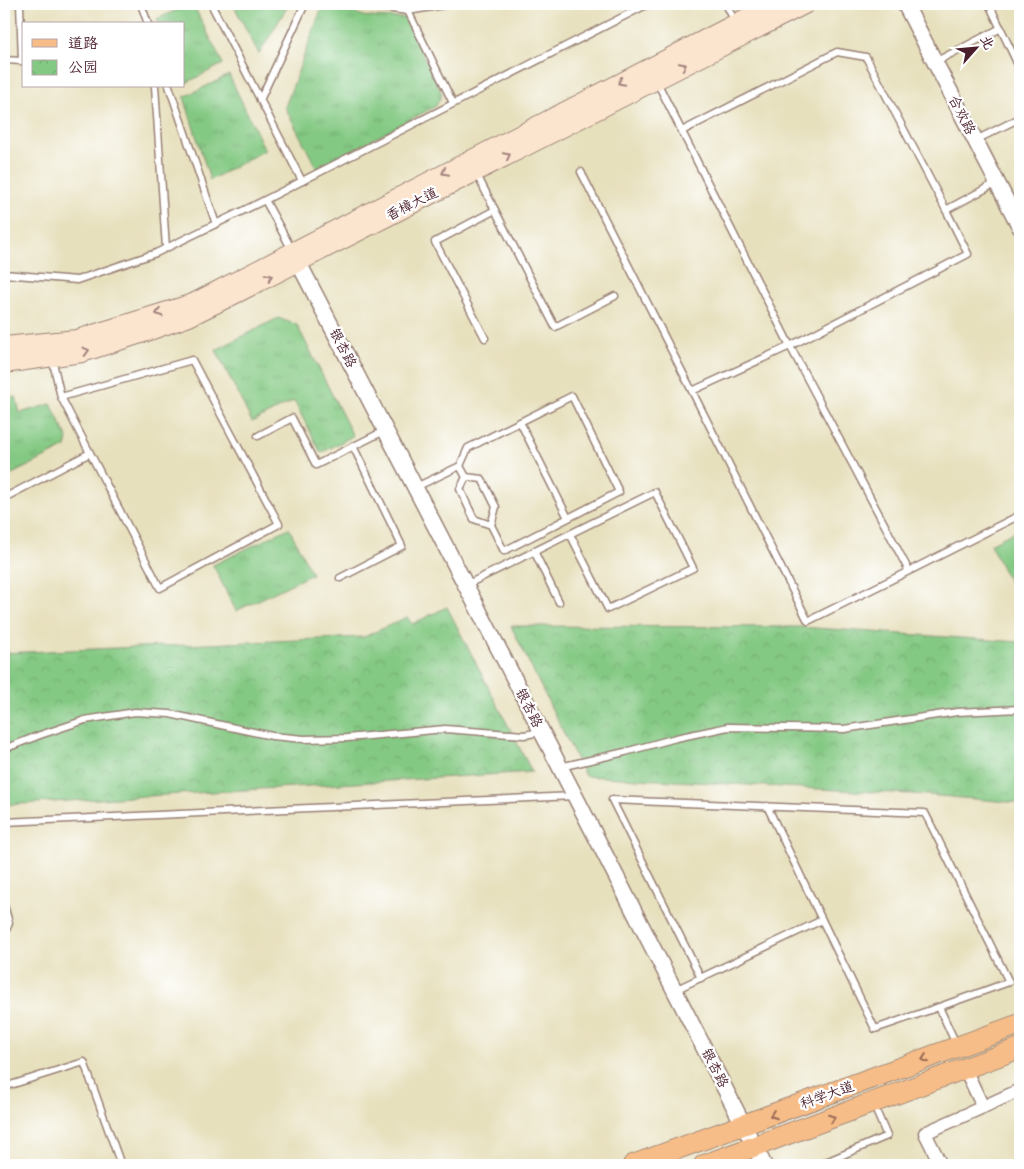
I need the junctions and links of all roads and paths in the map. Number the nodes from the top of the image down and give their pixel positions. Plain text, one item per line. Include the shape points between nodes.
1 (20, 4) edge
2 (141, 4) edge
3 (211, 4) edge
4 (305, 4) edge
5 (355, 4) edge
6 (449, 4) edge
7 (648, 4) edge
8 (726, 4) edge
9 (773, 4) edge
10 (806, 4) edge
11 (904, 4) edge
12 (989, 4) edge
13 (408, 11) junction
14 (147, 22) edge
15 (736, 23) junction
16 (1001, 28) junction
17 (4, 60) edge
18 (935, 62) junction
19 (1020, 69) edge
20 (656, 80) junction
21 (155, 88) edge
22 (170, 88) edge
23 (260, 100) junction
24 (453, 103) junction
25 (1019, 121) edge
26 (682, 131) junction
27 (976, 140) junction
28 (476, 172) junction
29 (581, 172) dead end
30 (302, 181) junction
31 (997, 183) junction
32 (265, 200) junction
33 (496, 210) junction
34 (946, 210) junction
35 (216, 224) junction
36 (1020, 227) edge
37 (166, 248) junction
38 (295, 257) junction
39 (4, 274) edge
40 (615, 296) dead end
41 (485, 338) dead end
42 (4, 346) edge
43 (790, 346) junction
44 (52, 357) junction
45 (4, 364) edge
46 (692, 391) junction
47 (61, 397) junction
48 (520, 422) junction
49 (385, 430) junction
50 (258, 436) dead end
51 (353, 446) junction
52 (90, 453) junction
53 (460, 466) junction
54 (466, 477) junction
55 (415, 488) junction
56 (4, 498) edge
57 (1020, 515) edge
58 (568, 518) junction
59 (491, 525) junction
60 (570, 534) junction
61 (534, 551) junction
62 (909, 571) junction
63 (340, 578) dead end
64 (466, 585) junction
65 (559, 602) dead end
66 (1020, 709) edge
67 (542, 732) junction
68 (4, 748) edge
69 (560, 767) junction
70 (575, 796) junction
71 (767, 806) junction
72 (4, 822) edge
73 (4, 905) edge
74 (822, 920) junction
75 (4, 935) edge
76 (701, 978) junction
77 (675, 990) junction
78 (939, 1007) junction
79 (1020, 1024) edge
80 (957, 1047) junction
81 (1020, 1048) edge
82 (965, 1069) junction
83 (4, 1087) edge
84 (1020, 1090) edge
85 (873, 1103) junction
86 (983, 1107) junction
87 (744, 1125) junction
88 (755, 1147) junction
89 (121, 1165) edge
90 (633, 1165) edge
91 (704, 1165) edge
92 (764, 1165) edge
93 (819, 1165) edge
94 (941, 1165) edge

1 - 17 lane via 22,61
2 - 14 lane
3 - 23 lane
4 - 23 lane
5 - 13 lane
6 - 13 lane
7 - 24 lane
8 - 15 lane
9 - 15 main road, 香樟大道
20 -> 10 main road, 香樟大道
11 - 18 street, 合欢路
12 - 16 lane
13 - 24 lane
15 -> 38 main road, 香樟大道
16 - 18 lane
16 - 19 lane
18 - 27 street, 合欢路
20 - 26 lane
28 -> 20 main road, 香樟大道
21 - 37 lane
22 - 35 lane
23 - 30 lane
24 - 30 lane
25 - 27 lane
26 - 34 lane via 837,52 866,57
26 - 43 lane
27 - 31 street, 合欢路
28 - 33 lane
28 - 38 main road, 香樟大道
29 - 46 lane
30 - 32 lane
31 - 34 lane
31 - 36 street, 合欢路
32 - 35 lane
32 - 38 lane
33 - 40 lane via 555,327
33 - 41 lane via 435,242
34 - 43 lane via 968,254
35 - 37 lane
37 - 39 lane via 77,280
38 -> 42 main road, 香樟大道 via 193,302 77,339
44 -> 38 main road, 香樟大道 via 82,353 189,317
38 - 49 street, 银杏路
43 - 46 lane
43 - 62 lane
44 - 45 main road, 香樟大道
44 - 47 lane
46 - 62 lane via 808,621
47 - 52 lane
47 - 52 lane via 192,360 279,524 160,588
48 - 53 lane via 468,448
48 - 58 lane
48 - 58 lane via 572,396 620,492
49 - 51 lane
49 - 55 street, 银杏路
50 - 51 lane via 292,418 316,465
51 - 63 lane via 402,546
52 - 56 lane
53 - 54 lane
53 - 55 lane
54 - 59 lane via 460,489 474,518
54 - 59 lane via 482,479 496,507
55 - 64 street, 银杏路
57 - 62 lane
58 - 59 lane via 504,551
60 - 60 lane via 655,492 693,568 608,609
60 - 61 lane
61 - 64 lane
61 - 65 lane
64 - 67 street, 银杏路
66 - 69 lane via 957,712 844,729 728,727
67 - 68 lane via 524,735 445,729 304,739 272,736 170,714 135,712 85,720
67 - 69 street, 银杏路
69 - 70 street, 银杏路
70 - 72 lane
70 - 77 street, 银杏路
71 - 74 lane
71 - 76 lane via 612,800
71 - 78 lane via 925,813 1009,982
73 - 75 lane via 9,923
74 - 76 lane
74 - 78 lane via 875,1029
76 - 77 lane
77 - 87 street, 银杏路
78 - 80 lane
79 - 80 main road, 科学大道
80 -> 87 main road, 科学大道
81 - 82 main road, 科学大道
82 - 85 main road, 科学大道
82 - 86 street
83 - 89 lane via 84,1062
84 - 86 street
88 -> 85 main road, 科学大道
85 - 93 lane via 887,1136
86 - 94 street via 926,1133
87 - 88 street, 银杏路
87 - 90 main road, 科学大道
88 - 91 main road, 科学大道
88 - 92 street, 银杏路

